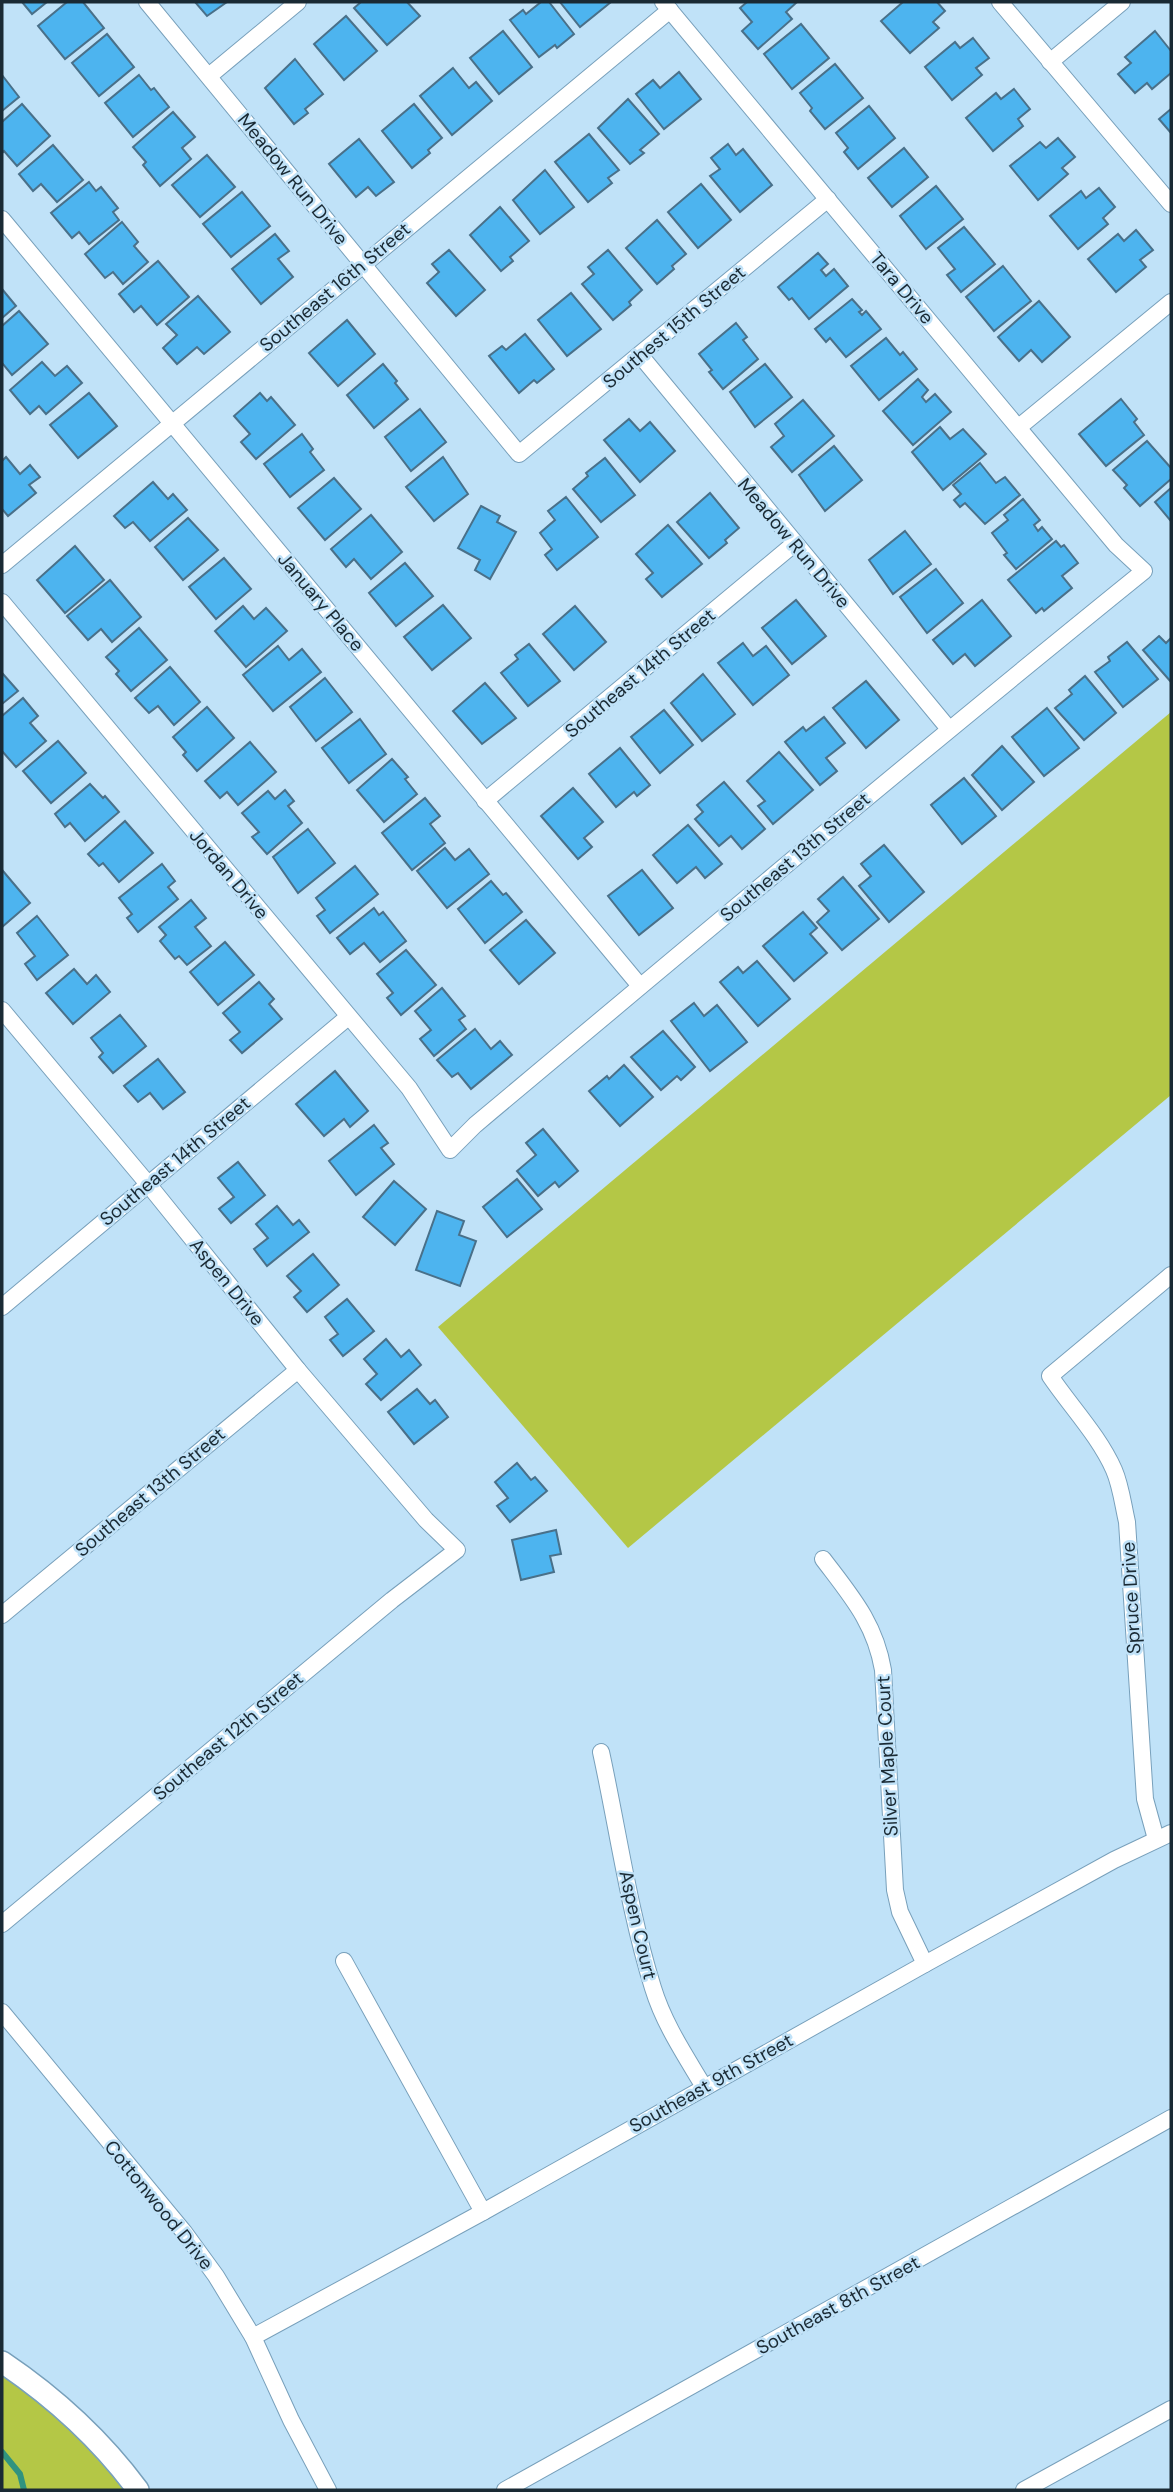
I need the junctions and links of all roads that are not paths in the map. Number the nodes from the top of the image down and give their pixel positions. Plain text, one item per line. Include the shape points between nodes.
1 (147, 2) edge
2 (298, 2) edge
3 (1000, 2) edge
4 (1122, 2) edge
5 (667, 6) edge
6 (1051, 62) junction
7 (209, 76) junction
8 (828, 199) junction
9 (1171, 204) edge
10 (2, 219) edge
11 (363, 264) junction
12 (1171, 302) edge
13 (640, 355) junction
14 (172, 424) junction
15 (1019, 427) junction
16 (519, 454) joint
17 (794, 544) junction
18 (2, 565) edge
19 (1144, 571) joint
20 (2, 602) edge
21 (949, 729) junction
22 (485, 801) junction
23 (640, 986) junction
24 (2, 1010) edge
25 (348, 1017) junction
26 (450, 1150) joint
27 (148, 1184) junction
28 (1171, 1275) edge
29 (2, 1307) edge
30 (298, 1370) junction
31 (457, 1550) joint
32 (823, 1559) dead end
33 (2, 1615) edge
34 (600, 1752) dead end
35 (1164, 1836) edge
36 (2, 1924) edge
37 (344, 1961) dead end
38 (925, 1964) junction
39 (2, 2012) edge
40 (704, 2087) junction
41 (1171, 2118) edge
42 (483, 2211) junction
43 (253, 2337) junction
44 (2, 2362) edge
45 (1169, 2415) edge
46 (138, 2490) edge
47 (328, 2490) edge
48 (505, 2490) edge
49 (1024, 2490) edge

1 - 7 street, Meadow Run Drive
2 - 7 street
3 - 6 street
4 - 6 street
5 - 8 street, Tara Drive
5 - 11 street, Southeast 16th Street
6 - 9 street
7 - 11 street, Meadow Run Drive
8 - 13 street, Southest 15th Street
8 - 15 street, Tara Drive
10 - 14 street, January Place
11 - 14 street, Southeast 16th Street
11 - 16 street, Meadow Run Drive
12 - 15 street
13 - 16 street, Southest 15th Street
13 - 17 street, Meadow Run Drive
14 - 18 street, Southeast 16th Street
14 - 22 street, January Place
15 - 19 street, Tara Drive via 1116,545
17 - 21 street, Meadow Run Drive
17 - 22 street, Southeast 14th Street
19 - 21 street, Southeast 13th Street
20 - 25 street, Jordan Drive
21 - 23 street, Southeast 13th Street
22 - 23 street, January Place
23 - 26 street, Southeast 13th Street
24 - 27 street, Aspen Drive
25 - 26 street, Jordan Drive via 408,1088
25 - 27 street, Southeast 14th Street
27 - 29 street, Southeast 14th Street
27 - 30 street, Aspen Drive
28 - 35 street, Spruce Drive via 1050,1376 1107,1456 1121,1493 1127,1522 1145,1799
30 - 31 street, Aspen Drive
30 - 33 street, Southeast 13th Street
31 - 36 street, Southeast 12th Street
32 - 38 street, Silver Maple Court via 867,1618 880,1652 895,1891
34 - 40 street, Aspen Court via 653,1988
35 - 38 street, Southeast 9th Street
37 - 42 street
38 - 40 street, Southeast 9th Street
39 - 43 street, Cottonwood Drive via 184,2232
40 - 42 street, Southeast 9th Street
41 - 48 street, Southeast 8th Street
42 - 43 street, Southeast 9th Street
43 - 47 street, Cottonwood Drive
44 - 46 street via 93,2437
45 - 49 street

